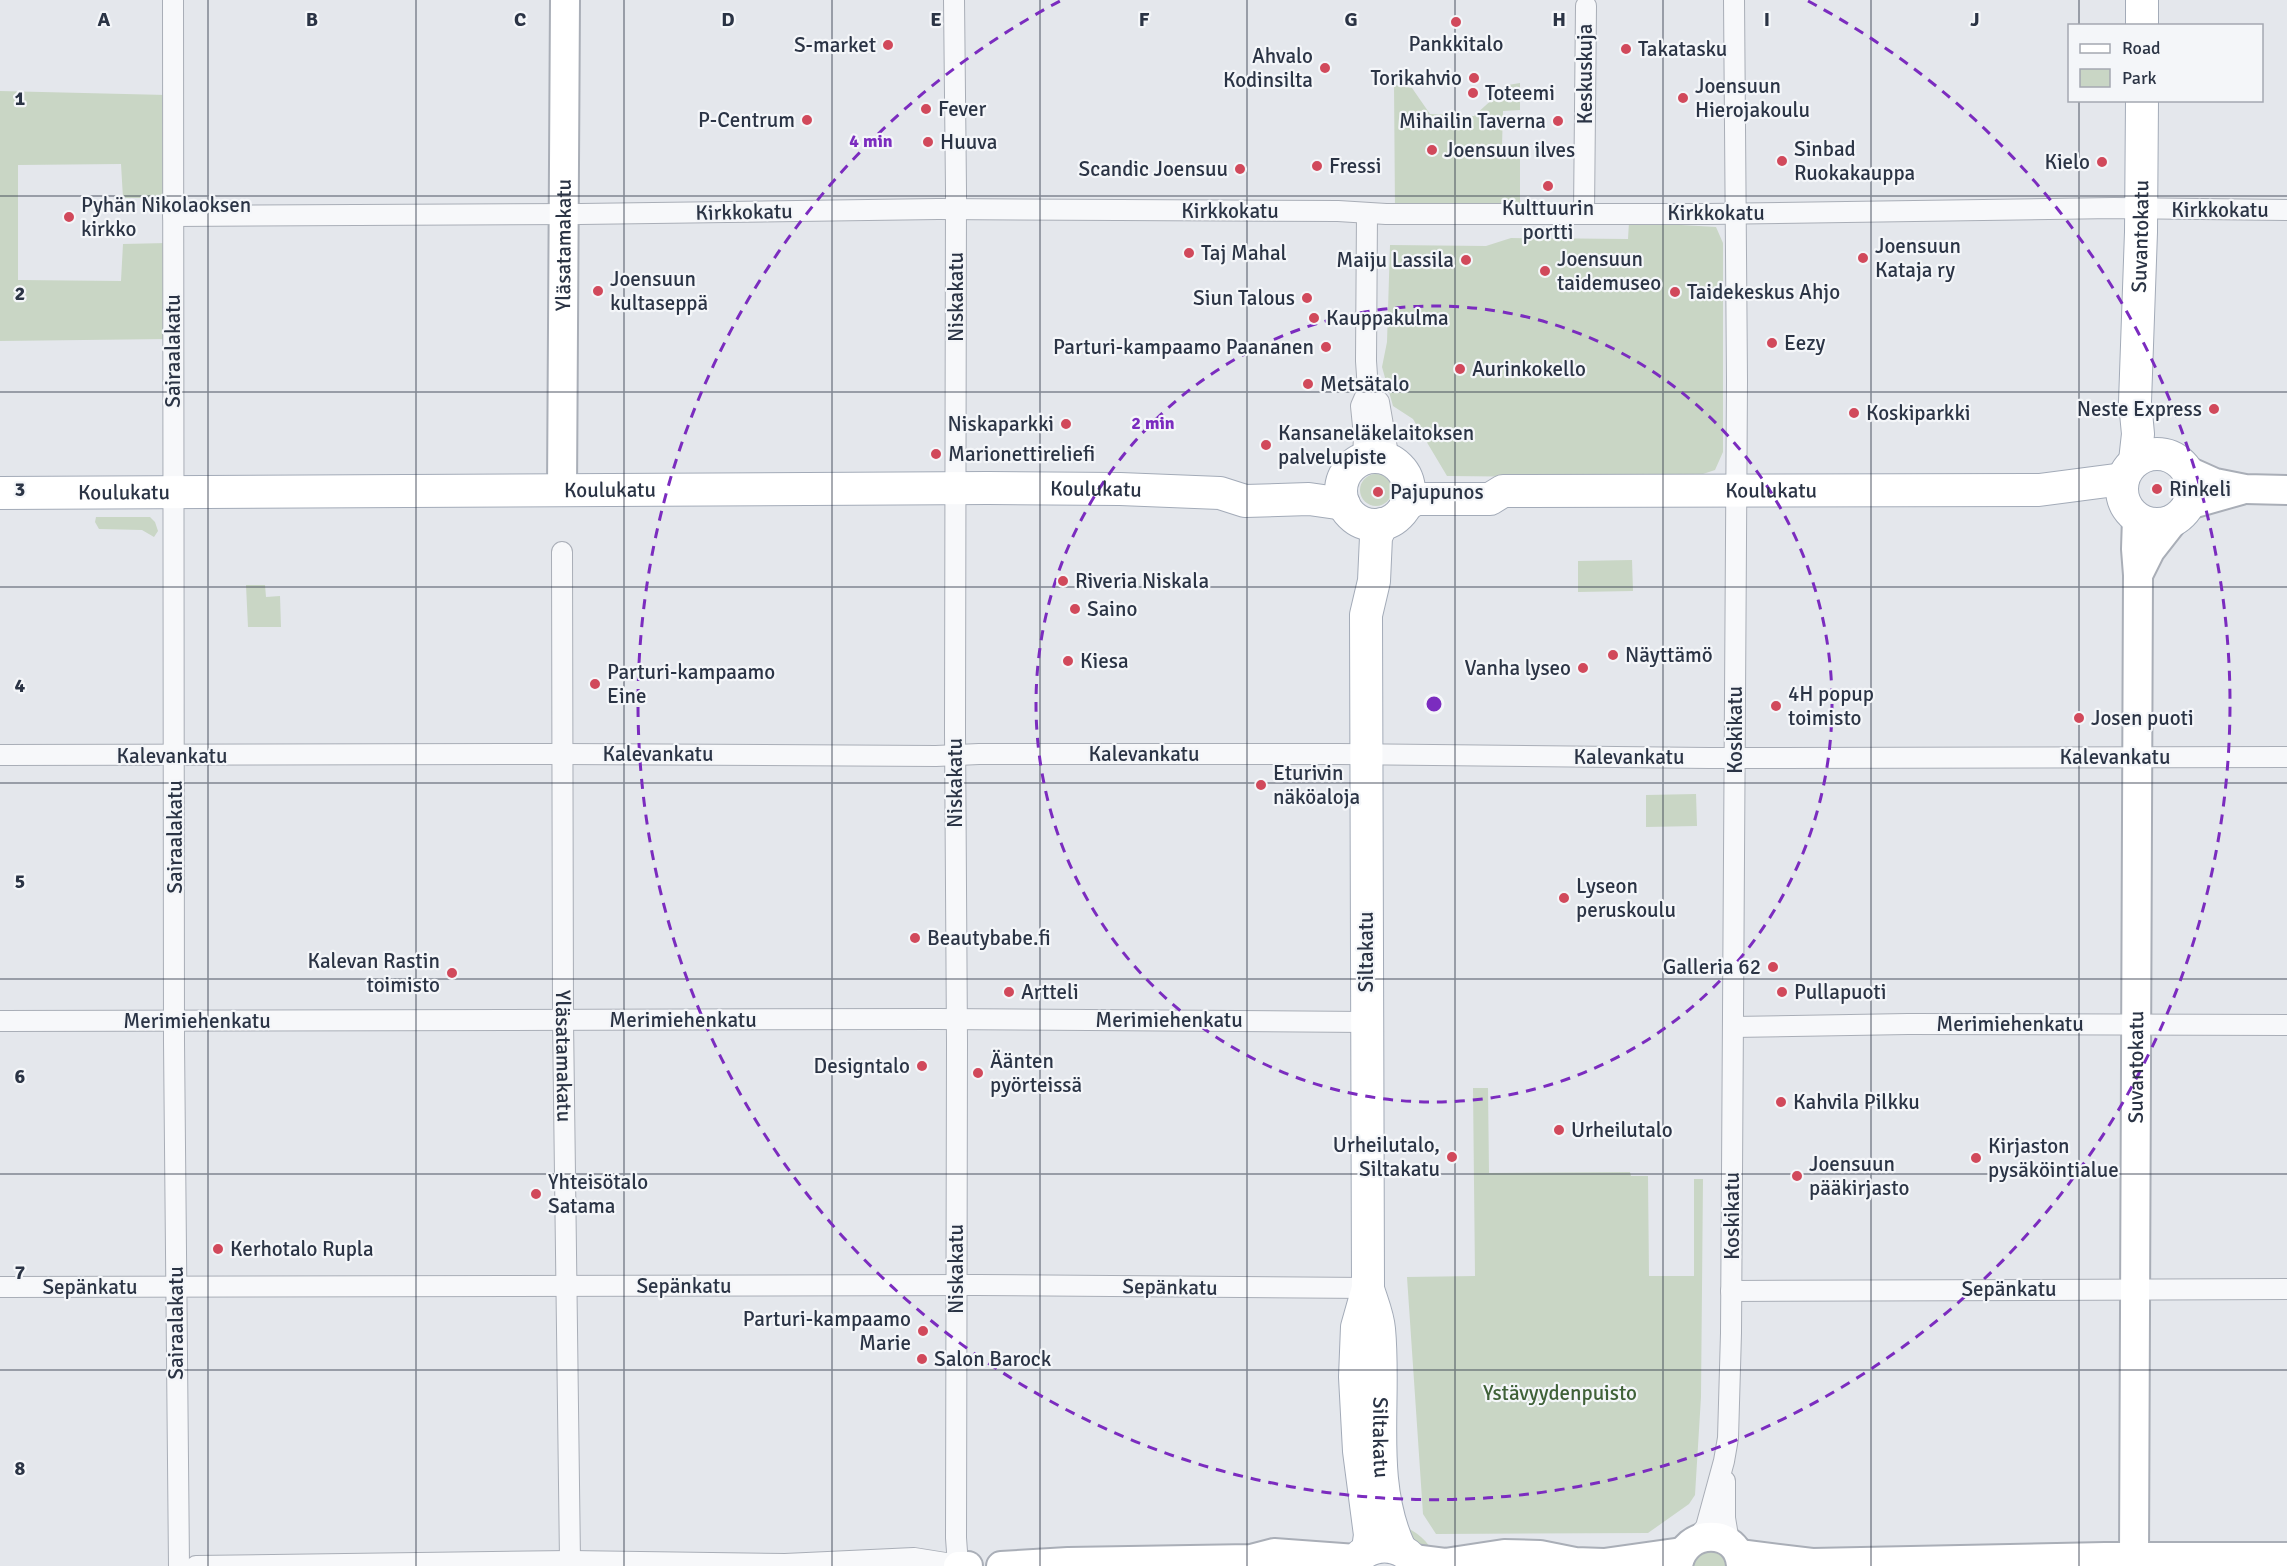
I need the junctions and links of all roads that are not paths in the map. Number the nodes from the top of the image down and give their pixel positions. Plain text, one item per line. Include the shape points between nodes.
1 (172, 0) edge
2 (565, 0) edge
3 (954, 0) edge
4 (1734, 0) edge
5 (2142, 0) edge
6 (1586, 6) dead end
7 (2142, 24) edge
8 (2142, 102) edge
9 (956, 209) junction
10 (2141, 209) junction
11 (2287, 210) edge
12 (1366, 213) junction
13 (1584, 213) junction
14 (1736, 213) junction
15 (564, 214) junction
16 (173, 216) junction
17 (2137, 373) junction
18 (2176, 462) junction
19 (955, 488) junction
20 (2245, 489) junction
21 (1373, 490) junction
22 (2287, 490) edge
23 (562, 491) junction
24 (1736, 492) junction
25 (2131, 492) junction
26 (173, 493) junction
27 (0, 494) edge
28 (2182, 512) junction
29 (562, 552) dead end
30 (2138, 575) junction
31 (563, 754) junction
32 (0, 755) edge
33 (955, 755) junction
34 (1366, 755) junction
35 (174, 756) junction
36 (1735, 757) junction
37 (2136, 757) junction
38 (2287, 757) edge
39 (957, 1019) junction
40 (0, 1021) edge
41 (563, 1021) junction
42 (175, 1022) junction
43 (1366, 1022) junction
44 (2137, 1024) junction
45 (2287, 1025) edge
46 (1733, 1027) junction
47 (956, 1286) junction
48 (0, 1287) edge
49 (176, 1287) junction
50 (566, 1287) junction
51 (1368, 1288) junction
52 (2135, 1289) junction
53 (2287, 1289) edge
54 (1731, 1291) junction
55 (1725, 1461) junction
56 (1685, 1553) edge
57 (1736, 1554) edge
58 (2134, 1557) junction
59 (2287, 1557) edge
60 (1251, 1558) junction
61 (1359, 1558) edge
62 (1410, 1558) edge
63 (570, 1561) junction
64 (1575, 1562) junction
65 (1611, 1564) edge
66 (1806, 1564) edge
67 (179, 1566) edge
68 (196, 1566) edge
69 (961, 1566) edge
70 (1001, 1566) edge
71 (1281, 1566) edge
72 (1544, 1566) edge

1 - 16 street, Sairaalakatu
2 - 15 main road, Yläsatamakatu
3 - 9 street, Niskakatu
4 - 14 street, Koskikatu
5 - 7 main road
6 - 13 street, Keskuskuja
8 - 10 main road, Suvantokatu
9 - 12 street, Kirkkokatu
9 - 15 street, Kirkkokatu
9 - 19 street, Niskakatu
10 - 11 street, Kirkkokatu
10 - 14 street, Kirkkokatu
10 - 17 main road, Suvantokatu
12 - 13 street, Kirkkokatu
12 - 21 street, Siltakatu via 1368,390 1379,402
13 - 14 street, Kirkkokatu
14 - 24 street, Koskikatu
15 - 16 street, Kirkkokatu
15 - 23 main road, Yläsatamakatu
16 - 26 street, Sairaalakatu
17 - 18 main road, Suvantokatu via 2151,429
17 - 25 main road, Suvantokatu via 2138,434
18 - 20 main road via 2215,483
18 - 25 main road via 2150,454
18 - 28 main road via 2192,483
19 - 21 main road, Koulukatu via 1220,493 1245,501 1309,499
19 - 23 main road, Koulukatu
19 - 33 street, Niskakatu
20 - 22 main road
20 - 28 main road
21 - 24 main road, Koulukatu via 1428,481 1493,483 1503,491
21 - 34 main road, Siltakatu via 1376,537 1374,581 1366,615
23 - 26 main road, Koulukatu
24 - 25 main road, Koulukatu
24 - 36 street, Koskikatu
25 - 28 main road via 2152,524
25 - 30 main road, Suvantokatu
26 - 27 main road, Koulukatu
26 - 35 street, Sairaalakatu
28 - 30 main road, Suvantokatu via 2150,551
29 - 31 street, Yläsatamakatu
30 - 37 main road, Suvantokatu
31 - 33 street, Kalevankatu
31 - 35 street, Kalevankatu
31 - 41 street, Yläsatamakatu
32 - 35 street, Kalevankatu
33 - 34 street, Kalevankatu
33 - 39 street, Niskakatu
34 - 36 street, Kalevankatu
34 - 43 main road, Siltakatu
35 - 42 street, Sairaalakatu
36 - 37 street, Kalevankatu
36 - 46 street, Koskikatu
37 - 38 street, Kalevankatu
37 - 44 main road, Suvantokatu
39 - 41 street, Merimiehenkatu
39 - 43 street, Merimiehenkatu
39 - 47 street, Niskakatu
40 - 42 street, Merimiehenkatu
41 - 42 street, Merimiehenkatu
41 - 50 street, Yläsatamakatu
42 - 49 street, Sairaalakatu
43 - 51 main road, Siltakatu
44 - 45 street, Merimiehenkatu
44 - 46 street, Merimiehenkatu
44 - 52 main road, Suvantokatu
46 - 54 street, Koskikatu
47 - 50 street, Sepänkatu
47 - 51 street, Sepänkatu
47 - 69 street, Niskakatu via 956,1538
48 - 49 street, Sepänkatu
49 - 50 street, Sepänkatu
49 - 67 street, Sairaalakatu
50 - 63 street, Yläsatamakatu
51 - 61 main road, Siltakatu via 1357,1327 1355,1377 1359,1451 1370,1535
51 - 62 main road, Siltakatu via 1379,1327 1379,1429 1387,1514 1391,1530
52 - 53 street, Sepänkatu
52 - 54 street, Sepänkatu
52 - 58 main road, Suvantokatu
54 - 55 street, Koskikatu
55 - 56 street, Koskikatu via 1706,1527
55 - 57 street, Koskikatu via 1725,1518
56 - 57 main road via 1712,1536
56 - 65 main road
57 - 66 main road
58 - 59 main road
58 - 66 main road
60 - 61 main road via 1274,1553
60 - 70 main road
60 - 71 main road
61 - 62 main road via 1379,1546
62 - 64 main road via 1445,1563 1504,1554 1540,1555
63 - 68 street
63 - 69 street via 785,1563 914,1558
64 - 65 main road
64 - 72 main road

